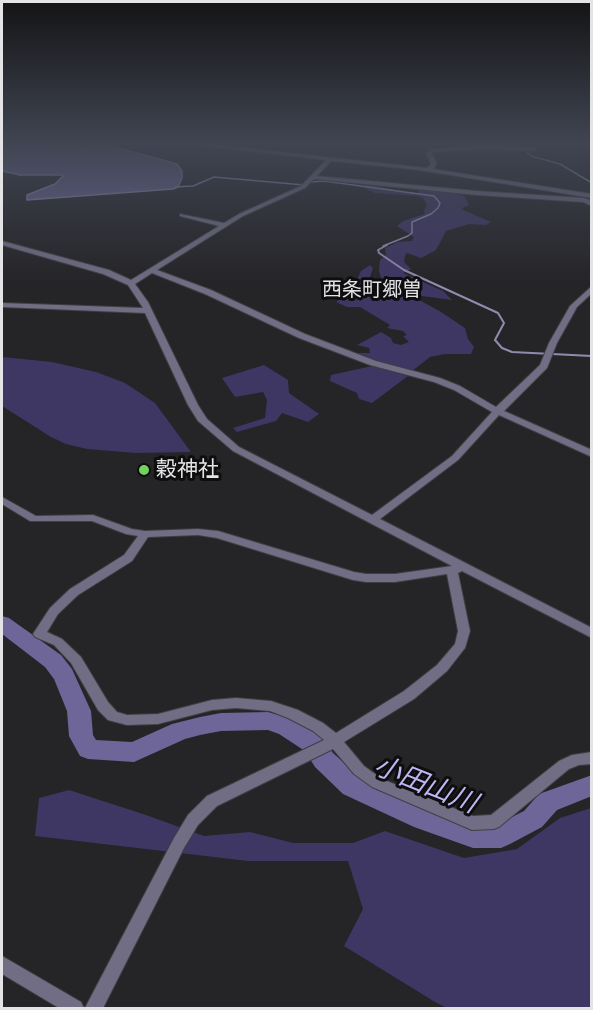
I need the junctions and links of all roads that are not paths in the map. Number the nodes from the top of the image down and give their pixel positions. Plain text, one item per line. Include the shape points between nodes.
1 (294, 191) edge
2 (458, 191) edge
3 (547, 191) edge
4 (591, 196) edge
5 (583, 198) junction
6 (591, 204) edge
7 (182, 215) dead end
8 (224, 225) junction
9 (2, 243) edge
10 (153, 271) junction
11 (131, 283) junction
12 (591, 288) edge
13 (2, 305) edge
14 (148, 311) junction
15 (498, 411) junction
16 (591, 454) edge
17 (2, 500) edge
18 (372, 520) junction
19 (145, 534) junction
20 (458, 569) junction
21 (591, 634) edge
22 (335, 741) junction
23 (591, 758) edge
24 (2, 965) edge
25 (75, 1008) edge
26 (94, 1008) edge

1 - 8 street
2 - 5 street
3 - 5 street
4 - 5 street
5 - 6 street
7 - 8 street
8 - 10 street
9 - 11 street via 106,272
10 - 11 street
10 - 15 street via 312,340 457,388
11 - 14 street
12 - 15 street via 574,306 538,373
13 - 14 street
14 - 18 street via 193,405 222,439
15 - 16 street
15 - 18 street via 455,458
17 - 19 street via 34,519 93,518
18 - 20 street
19 - 20 street via 219,535 366,578
19 - 22 street via 128,558 74,592 54,611 39,634 58,642 76,660 103,706 113,716 127,720 158,719 212,705 271,706 310,723
20 - 21 street
20 - 22 street via 464,631 461,645 442,668 409,695
22 - 23 street via 359,770 377,783 472,822 494,822 564,765
22 - 26 street via 212,801 193,820
24 - 25 street

